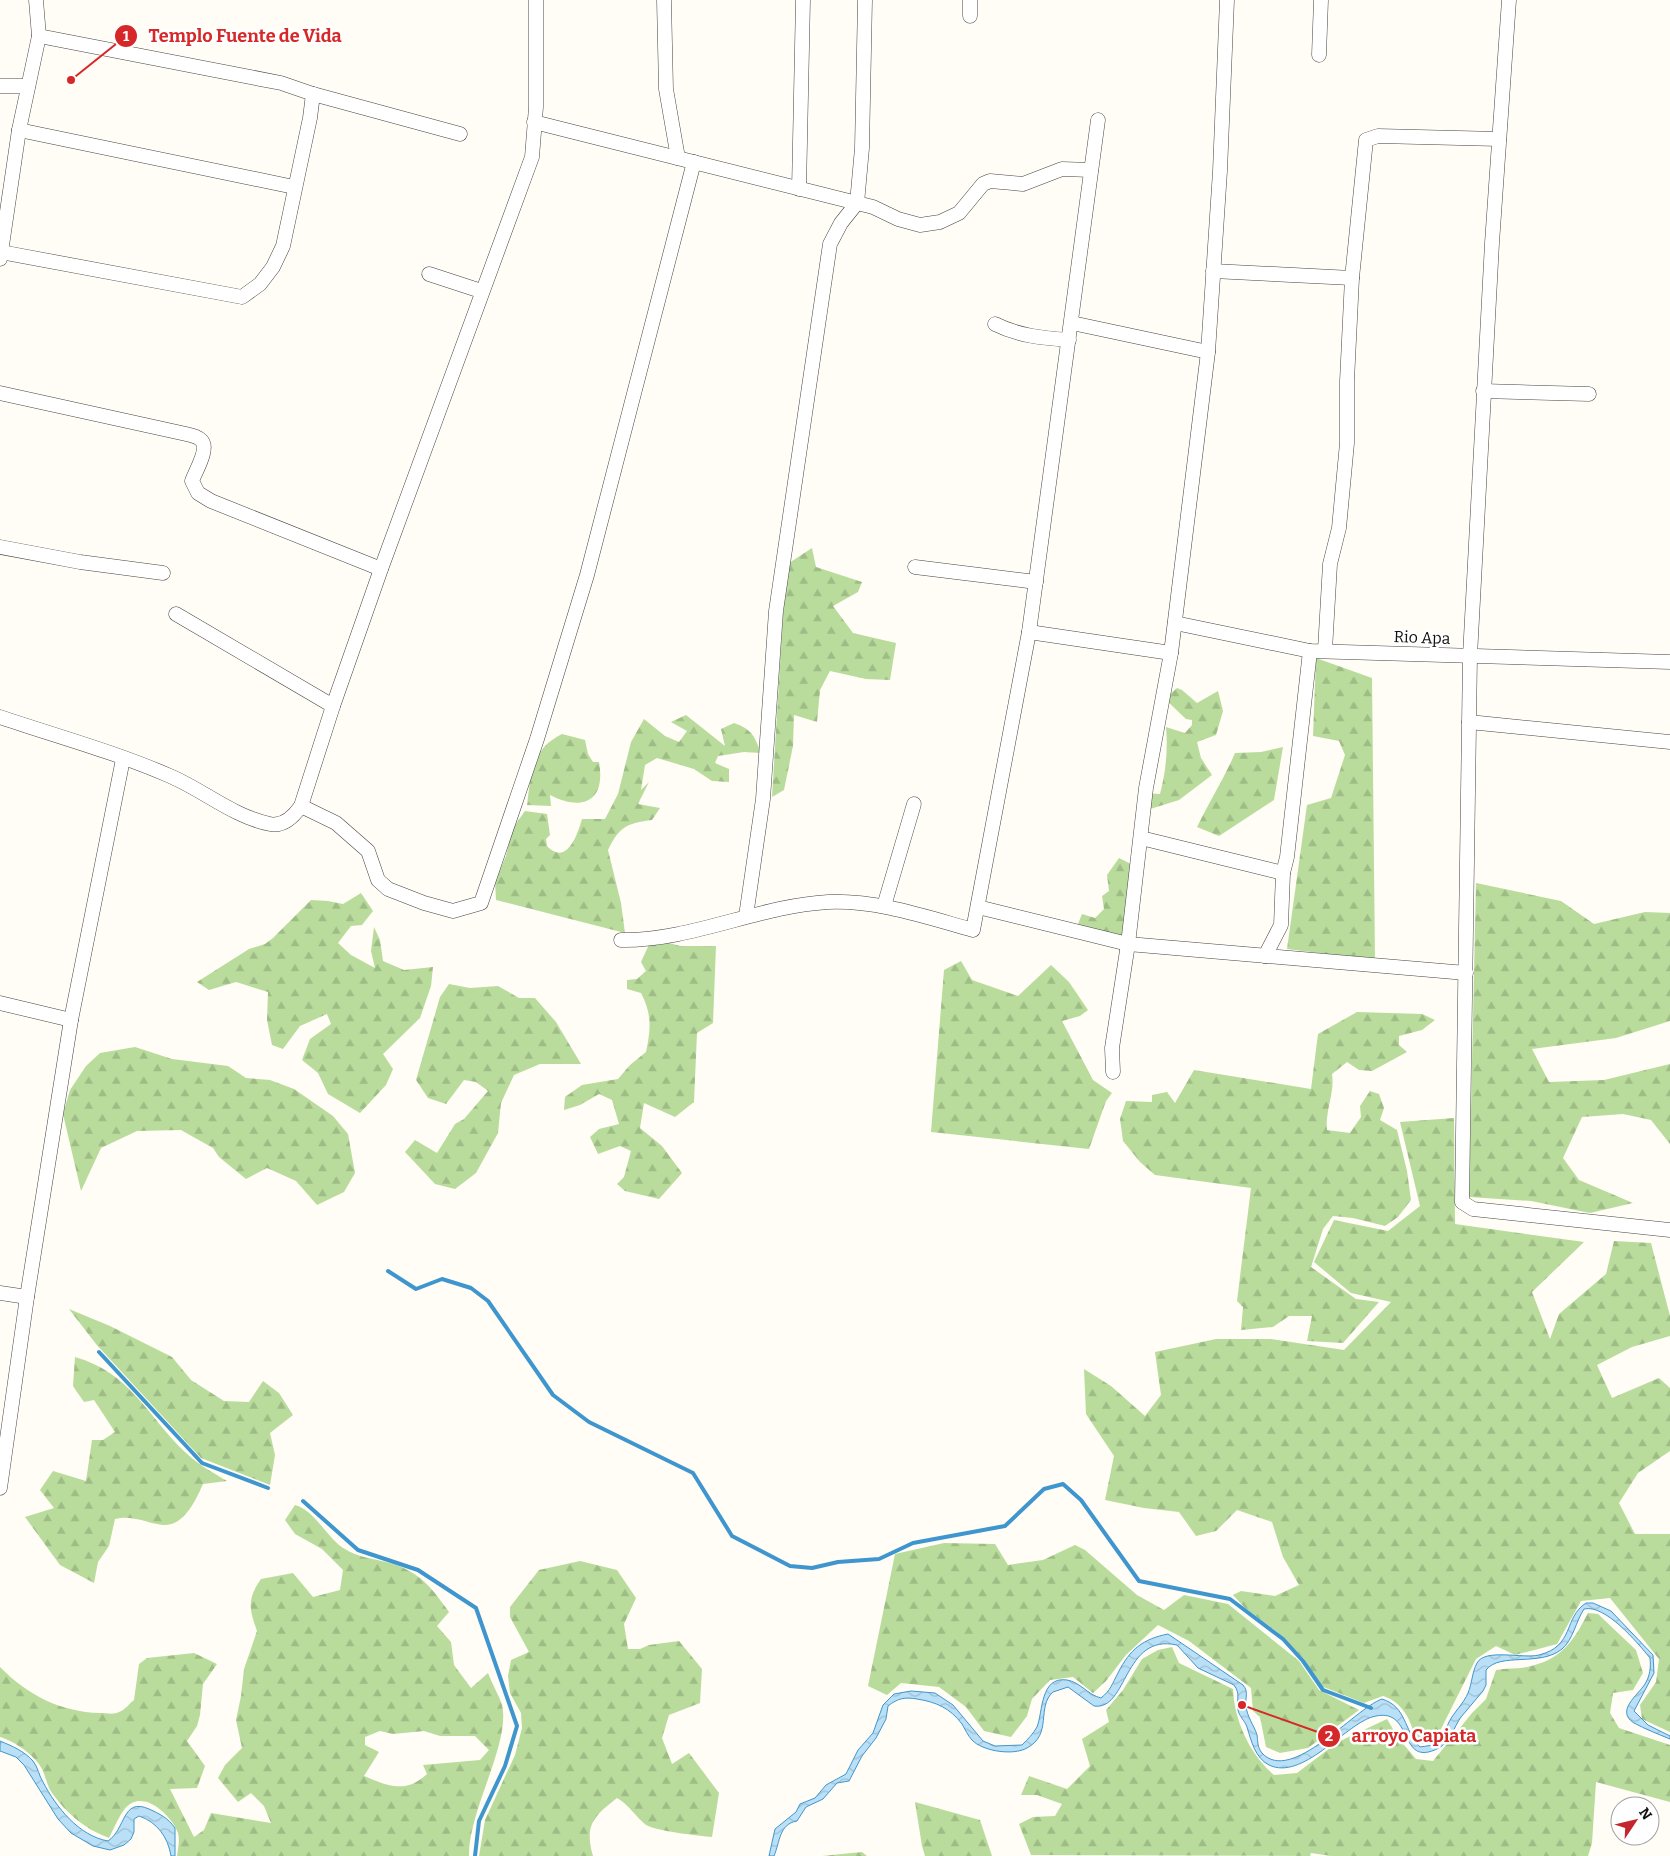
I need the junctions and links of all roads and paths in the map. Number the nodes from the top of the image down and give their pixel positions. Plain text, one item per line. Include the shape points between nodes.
1 (36, 0) edge
2 (536, 0) edge
3 (664, 0) edge
4 (803, 0) edge
5 (865, 0) edge
6 (970, 0) edge
7 (1227, 0) edge
8 (1321, 0) edge
9 (1509, 0) edge
10 (970, 16) dead end
11 (39, 36) junction
12 (1319, 55) dead end
13 (0, 86) edge
14 (28, 86) junction
15 (313, 94) junction
16 (1098, 120) dead end
17 (534, 122) junction
18 (19, 130) junction
19 (460, 134) dead end
20 (1498, 138) junction
21 (678, 158) junction
22 (694, 162) junction
23 (1091, 170) junction
24 (294, 187) junction
25 (799, 189) junction
26 (857, 203) junction
27 (1, 238) edge
28 (0, 255) edge
29 (1213, 271) junction
30 (429, 274) dead end
31 (1352, 278) junction
32 (482, 291) junction
33 (1072, 323) junction
34 (995, 324) dead end
35 (1069, 340) junction
36 (1208, 352) junction
37 (1483, 391) junction
38 (0, 394) edge
39 (1589, 394) dead end
40 (0, 547) edge
41 (915, 567) dead end
42 (381, 569) junction
43 (163, 573) dead end
44 (1036, 582) junction
45 (176, 614) dead end
46 (1175, 624) junction
47 (1029, 632) junction
48 (1325, 650) junction
49 (1310, 651) junction
50 (1171, 654) junction
51 (1470, 656) junction
52 (1670, 662) edge
53 (333, 706) junction
54 (0, 717) edge
55 (1469, 722) junction
56 (1670, 742) edge
57 (123, 759) junction
58 (914, 804) dead end
59 (301, 806) junction
60 (1141, 838) junction
61 (1283, 872) junction
62 (884, 906) junction
63 (978, 907) junction
64 (746, 916) junction
65 (621, 940) dead end
66 (1128, 944) junction
67 (1265, 956) junction
68 (1466, 973) junction
69 (0, 1003) edge
70 (71, 1020) junction
71 (1113, 1072) dead end
72 (1670, 1230) edge
73 (0, 1293) edge
74 (27, 1297) junction
75 (0, 1488) edge

1 - 11 street
2 - 17 street
3 - 21 street via 666,89
4 - 25 street
5 - 26 street via 862,148
6 - 10 street
7 - 29 street
8 - 12 street
9 - 20 street
11 - 14 street
11 - 15 street via 281,83
13 - 14 street
14 - 18 street
15 - 19 street
15 - 24 street
16 - 23 street
17 - 21 street
17 - 32 street via 532,158
18 - 24 street
18 - 27 street
20 - 31 street via 1378,136 1366,140
20 - 37 street
21 - 22 street
22 - 25 street
22 - 59 street via 587,575 537,739 481,903 453,911 388,889 378,880 368,851 336,823
23 - 26 street via 1062,169 1023,184 990,181 983,184 959,213 940,222 920,225
23 - 33 street
24 - 28 street via 283,246 260,284 242,297
25 - 26 street
26 - 64 street via 830,244 776,611 763,799
27 - 28 street
29 - 31 street
29 - 36 street
30 - 32 street
31 - 48 street via 1347,443 1339,528 1330,564
32 - 42 street
33 - 35 street
33 - 36 street
34 - 35 street via 1034,337
35 - 44 street
36 - 46 street
37 - 39 street
37 - 51 street
38 - 42 street via 200,439 203,451 192,481 198,493
40 - 43 street
41 - 44 street
42 - 53 street
44 - 47 street
45 - 53 street
46 - 49 street, Rio Apa
46 - 50 street
47 - 50 street
47 - 63 street
48 - 49 street, Rio Apa
48 - 51 street, Rio Apa
49 - 61 street
50 - 60 street via 1146,788
51 - 52 street, Rio Apa
51 - 55 street
53 - 59 street
54 - 57 street
55 - 56 street
55 - 68 street
57 - 59 street via 170,776 233,810 272,825 293,816
57 - 70 street
58 - 62 street
60 - 61 street
60 - 66 street
61 - 67 street via 1281,926
62 - 63 street via 973,930
62 - 64 street via 828,902
63 - 66 street
64 - 65 street via 693,931
66 - 67 street
66 - 71 street via 1112,1048
67 - 68 street
68 - 72 street via 1462,1202 1472,1209
69 - 70 street
70 - 74 street
73 - 74 street
74 - 75 street

